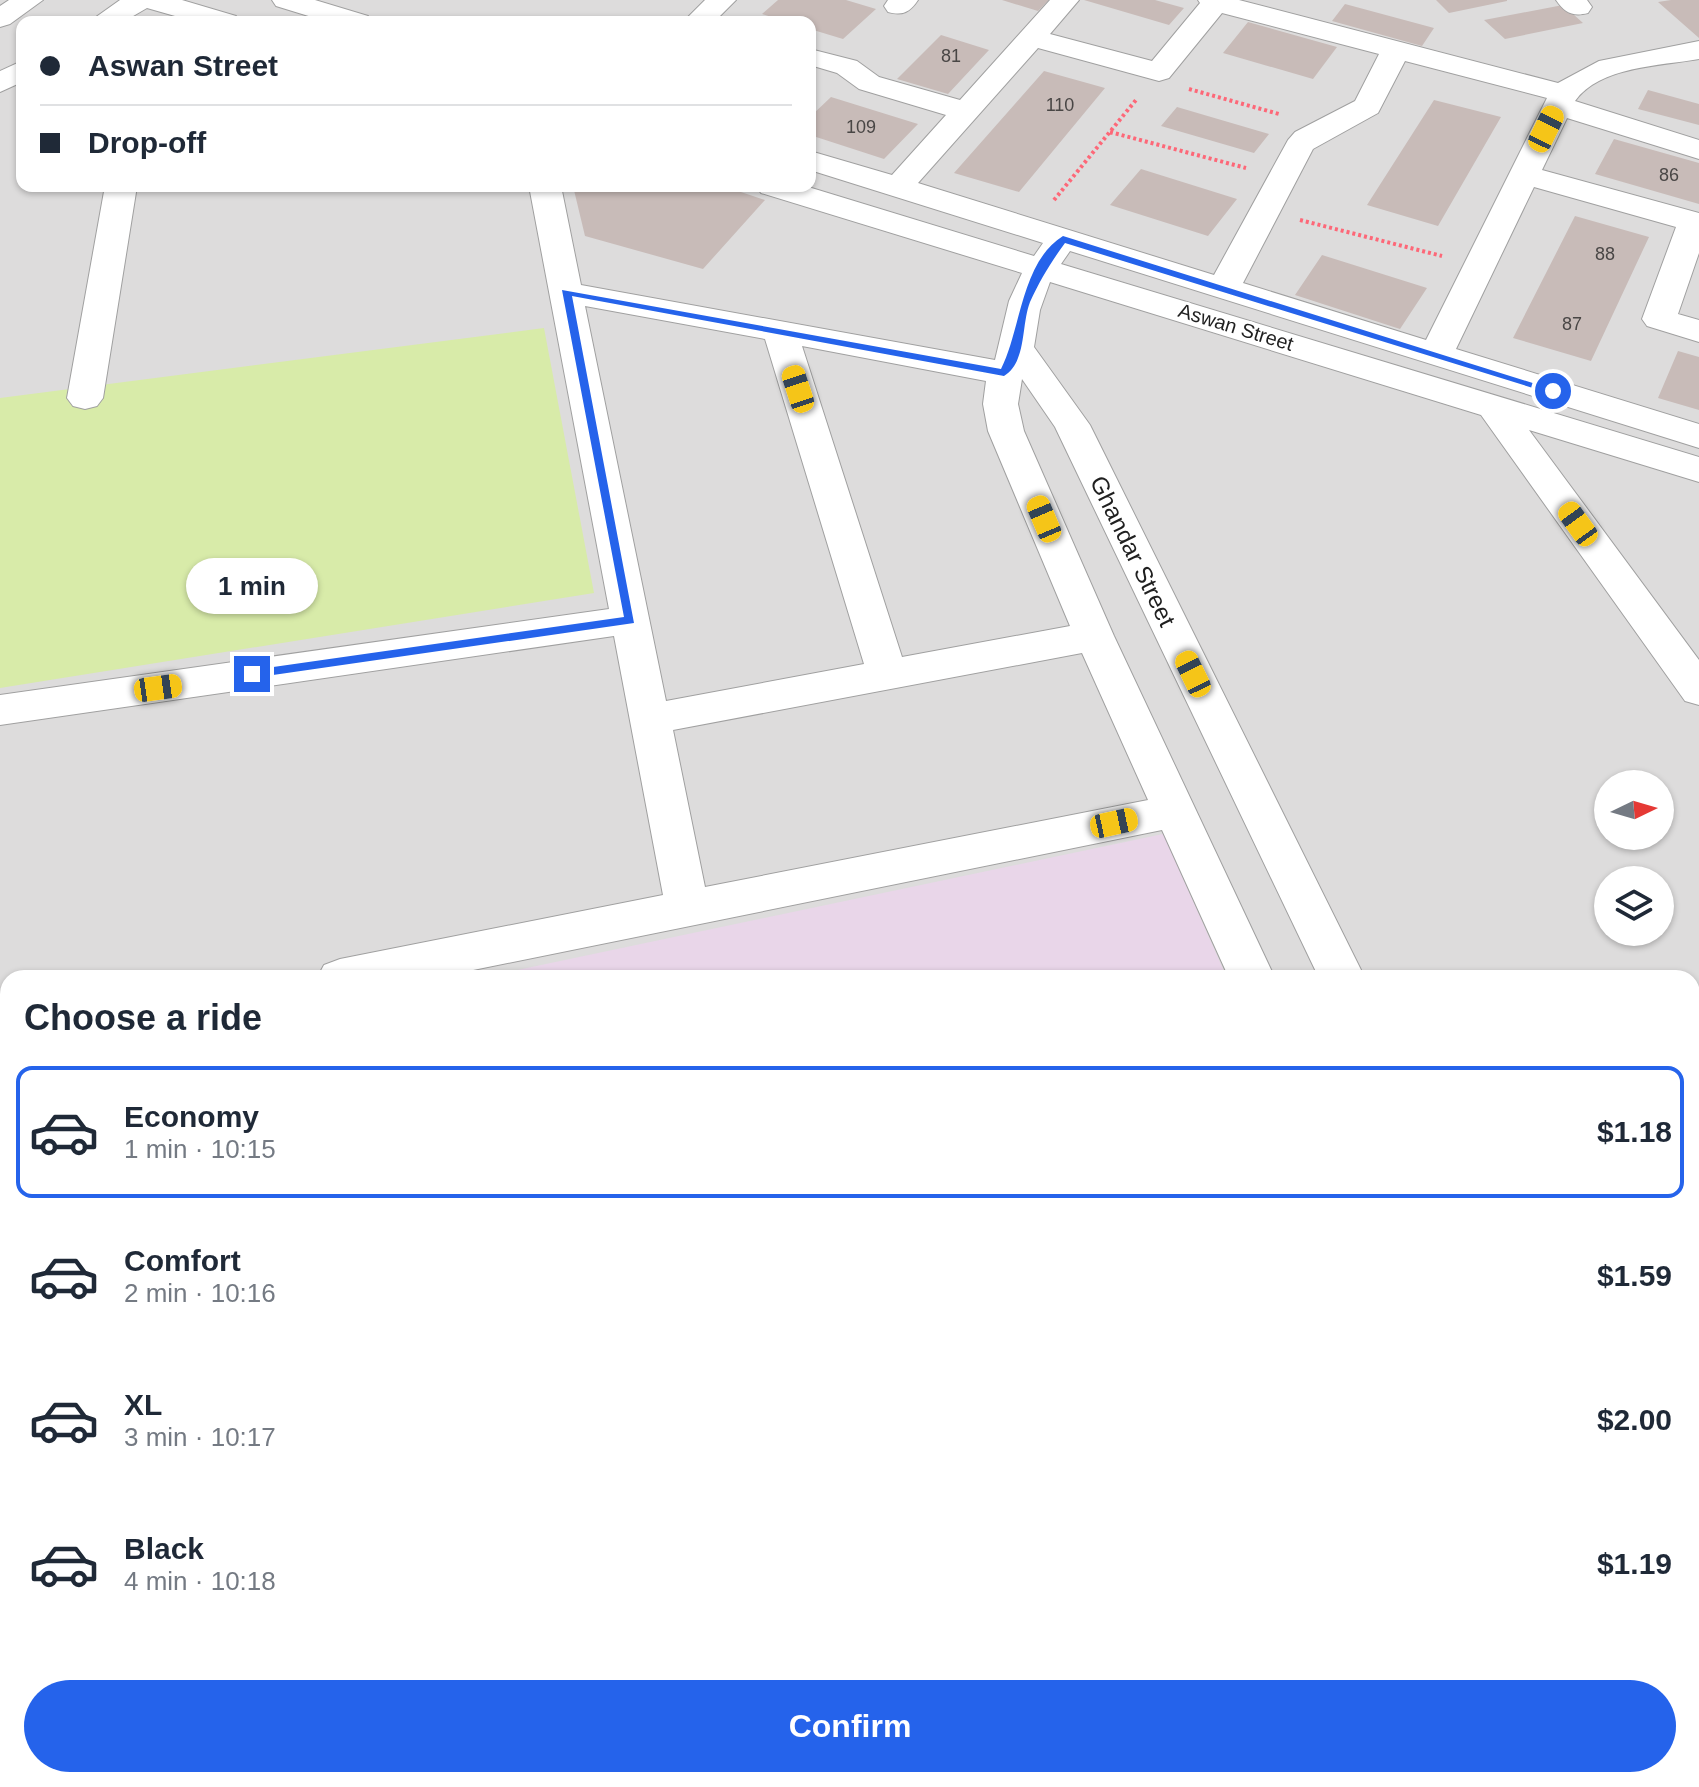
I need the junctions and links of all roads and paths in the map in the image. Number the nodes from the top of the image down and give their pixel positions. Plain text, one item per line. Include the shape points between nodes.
1 (29, 0) edge
2 (140, 0) edge
3 (152, 0) edge
4 (286, 0) edge
5 (722, 0) edge
6 (1065, 0) edge
7 (1214, 1) edge
8 (113, 16) edge
9 (206, 16) edge
10 (338, 16) edge
11 (704, 16) edge
12 (0, 18) edge
13 (1033, 38) junction
14 (1395, 51) junction
15 (1699, 51) edge
16 (816, 58) edge
17 (1156, 76) junction
18 (1561, 99) junction
19 (966, 111) junction
20 (1328, 128) junction
21 (1110, 132) junction
22 (1699, 150) edge
23 (816, 162) edge
24 (1524, 175) junction
25 (1282, 177) junction
26 (898, 187) junction
27 (120, 192) edge
28 (546, 192) edge
29 (792, 192) edge
30 (1264, 211) junction
31 (1697, 222) edge
32 (1030, 229) junction
33 (1063, 239) junction
34 (1480, 266) junction
35 (1041, 268) junction
36 (1223, 289) junction
37 (566, 292) junction
38 (1699, 331) edge
39 (780, 332) junction
40 (1436, 355) junction
41 (1010, 360) junction
42 (85, 398) dead end
43 (1492, 405) junction
44 (1699, 436) edge
45 (1699, 470) edge
46 (630, 620) junction
47 (1094, 636) junction
48 (887, 674) junction
49 (1699, 690) edge
50 (0, 710) edge
51 (650, 719) junction
52 (1175, 811) junction
53 (687, 908) junction
54 (380, 970) edge
55 (1248, 970) edge
56 (1338, 970) edge

1 - 12 street
2 - 8 street
3 - 9 street
4 - 10 street
5 - 11 street
6 - 13 street
7 - 14 street
7 - 17 street
13 - 17 street
13 - 19 street
14 - 18 street
14 - 20 street via 1367,107
15 - 18 street via 1599,71 1584,77
16 - 19 street via 847,67 869,83
17 - 20 path
17 - 21 path
18 - 22 street
18 - 24 street
19 - 26 street
20 - 25 street via 1306,138
21 - 25 path
21 - 32 path
23 - 26 street, Aswan Street
24 - 31 street
24 - 34 street
25 - 30 street
26 - 32 street, Aswan Street
27 - 42 street
28 - 37 street
29 - 35 street, Aswan Street
30 - 34 path
30 - 36 street
31 - 38 street via 1659,319
32 - 33 street, Aswan Street
33 - 35 street
33 - 36 street, Aswan Street
34 - 40 street
35 - 41 street
35 - 43 street, Aswan Street
36 - 40 street, Aswan Street
37 - 39 street
37 - 46 street
39 - 41 street
39 - 48 street
40 - 44 street, Aswan Street
41 - 47 street via 998,401 1006,431
41 - 56 street, Ghandar Street via 1072,425
43 - 45 street, Aswan Street
43 - 49 street
46 - 50 street
46 - 51 street
47 - 48 street
47 - 52 street
48 - 51 street
51 - 53 street
52 - 53 street
52 - 55 street
53 - 54 street

